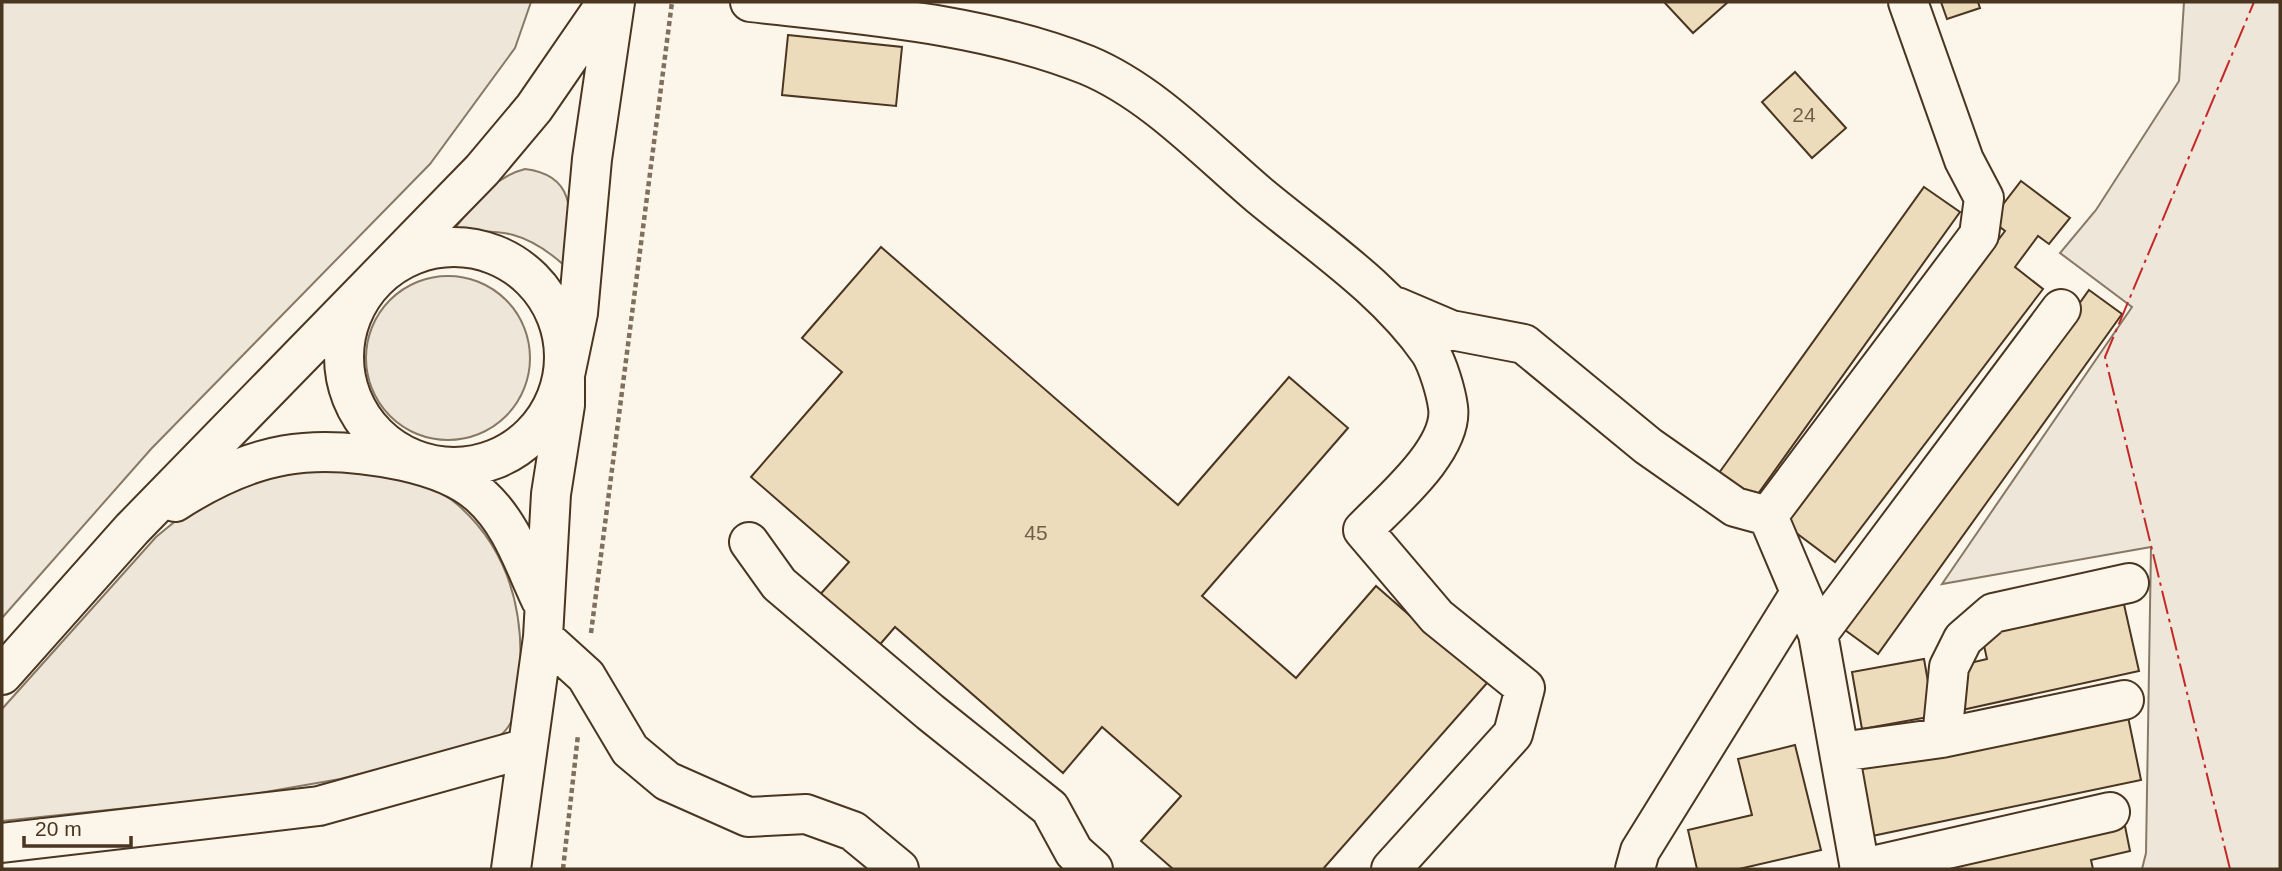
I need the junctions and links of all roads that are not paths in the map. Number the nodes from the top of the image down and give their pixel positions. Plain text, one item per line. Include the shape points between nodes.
1 (607, 2) edge
2 (615, 2) edge
3 (750, 2) edge
4 (963, 2) edge
5 (1908, 2) edge
6 (1004, 40) junction
7 (382, 275) junction
8 (1392, 305) junction
9 (2061, 309) dead end
10 (565, 375) junction
11 (417, 464) junction
12 (1768, 516) junction
13 (132, 529) junction
14 (749, 542) dead end
15 (2129, 583) dead end
16 (1800, 593) junction
17 (543, 622) junction
18 (1818, 634) junction
19 (2, 675) edge
20 (2124, 701) dead end
21 (1942, 738) junction
22 (527, 748) junction
23 (1840, 752) junction
24 (2110, 812) dead end
25 (2, 843) edge
26 (511, 869) edge
27 (899, 869) edge
28 (1093, 869) edge
29 (1391, 869) edge
30 (1635, 869) edge
31 (1860, 869) edge

1 - 7 street via 512,135
2 - 10 street via 592,159 578,313
3 - 6 street via 963,29
4 - 6 street
5 - 12 street via 1964,160 1984,198 1979,236
6 - 8 street via 1089,66 1150,103
7 - 10 street via 409,256 442,247 476,249 508,260 534,281 553,309
7 - 11 street via 358,307 345,340 345,377 358,412 372,429
7 - 13 street via 318,335
8 - 12 street via 1451,330 1524,344 1648,446 1735,507
8 - 29 street via 1432,355 1449,409 1440,443 1363,530 1437,617 1525,688 1513,734
9 - 18 street
10 - 11 street via 536,429 508,452 471,465
10 - 17 street
11 - 13 street via 355,451 274,457 215,478
11 - 17 street via 467,483 495,511 522,554
12 - 16 street
13 - 19 street
14 - 28 street via 779,583 1050,808 1074,852
15 - 21 street via 1993,612 1964,639 1949,667
16 - 18 street
16 - 30 street via 1640,851
17 - 22 street
17 - 27 street via 586,676 630,750 667,781 748,817 806,814 853,831
18 - 23 street
20 - 21 street
21 - 23 street
22 - 25 street via 319,806
22 - 26 street
23 - 31 street
24 - 31 street

